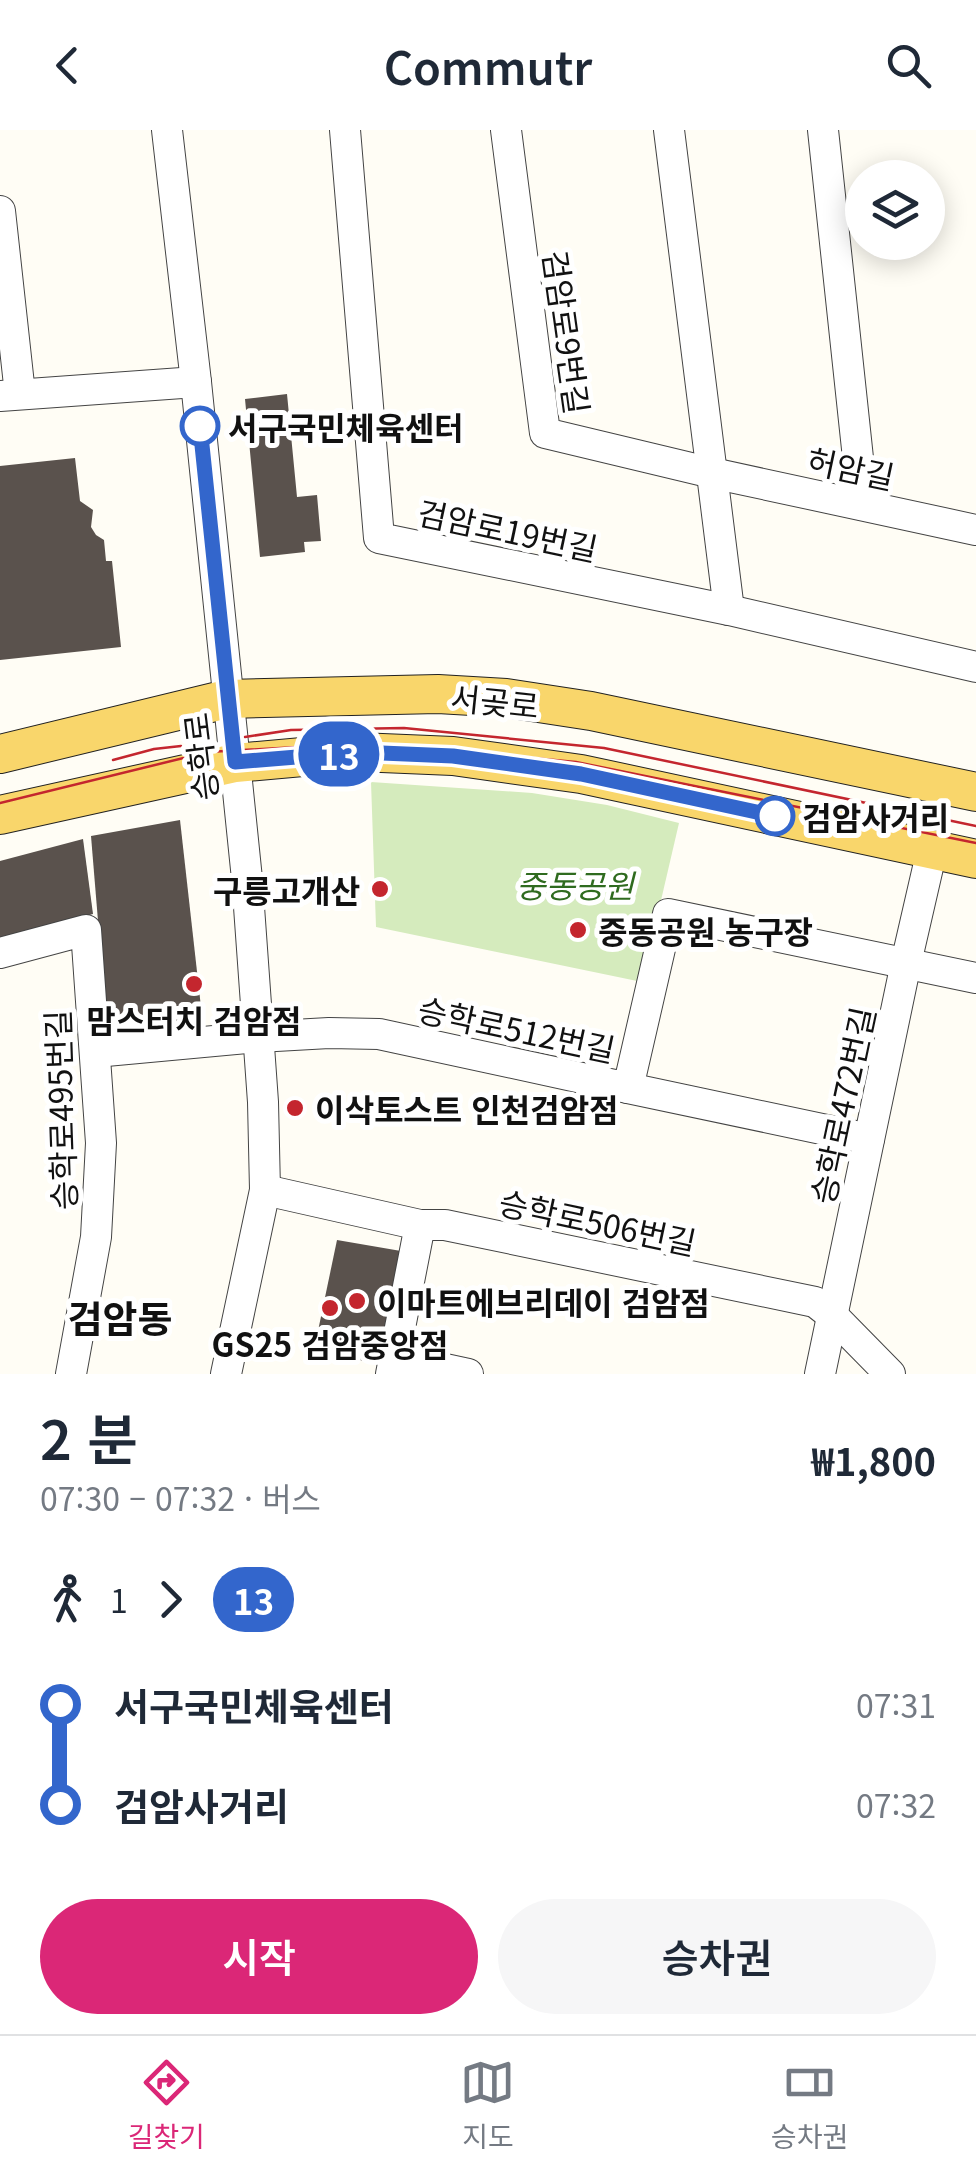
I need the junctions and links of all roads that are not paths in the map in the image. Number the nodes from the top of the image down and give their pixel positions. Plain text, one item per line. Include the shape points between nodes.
1 (167, 130) edge
2 (346, 130) edge
3 (506, 130) edge
4 (669, 130) edge
5 (824, 130) edge
6 (0, 211) edge
7 (196, 382) junction
8 (10, 395) edge
9 (712, 473) junction
10 (863, 505) junction
11 (976, 530) edge
12 (730, 610) junction
13 (976, 667) edge
14 (229, 711) junction
15 (4, 751) edge
16 (235, 762) junction
17 (976, 792) edge
18 (976, 811) edge
19 (18, 812) edge
20 (0, 830) edge
21 (932, 850) junction
22 (976, 860) edge
23 (0, 953) edge
24 (906, 963) junction
25 (976, 978) edge
26 (258, 1037) junction
27 (95, 1052) junction
28 (628, 1088) junction
29 (869, 1139) junction
30 (265, 1190) junction
31 (420, 1225) junction
32 (832, 1316) junction
33 (393, 1366) edge
34 (70, 1374) edge
35 (226, 1374) edge
36 (468, 1374) edge
37 (820, 1374) edge
38 (890, 1374) edge

1 - 7 street, 승학로
2 - 12 street, 검암로19번길 via 379,538
3 - 9 street, 검암로9번길 via 544,433
4 - 9 street
5 - 10 street
6 - 8 street
7 - 8 street
7 - 14 street, 승학로
9 - 10 street, 허암길
9 - 12 street
10 - 11 street, 허암길
12 - 13 street
14 - 15 main road, 서곶로
14 - 16 street, 승학로
14 - 17 main road, 서곶로 via 438,694 506,698
14 - 18 main road, 서곶로 via 473,712 756,762
16 - 19 main road, 서곶로
16 - 21 main road, 서곶로 via 358,752 453,756 581,774
16 - 26 street, 승학로
19 - 20 street, 서곶로
21 - 22 main road, 서곶로
21 - 24 street, 승학로472번길
23 - 27 street, 승학로495번길 via 86,930
24 - 25 street, 승학로512번길
24 - 28 street, 승학로512번길 via 668,914
24 - 29 street, 승학로472번길
26 - 27 street, 승학로512번길
26 - 28 street, 승학로512번길 via 380,1034
26 - 30 street, 승학로
27 - 34 street, 승학로495번길 via 101,1143 96,1237
28 - 29 street
29 - 32 street, 승학로472번길
30 - 31 street, 승학로506번길
30 - 35 street, 승학로
31 - 32 street, 승학로506번길 via 445,1224 815,1302
31 - 33 street
32 - 37 street, 승학로472번길
32 - 38 street, 승학로506번길
33 - 36 street

